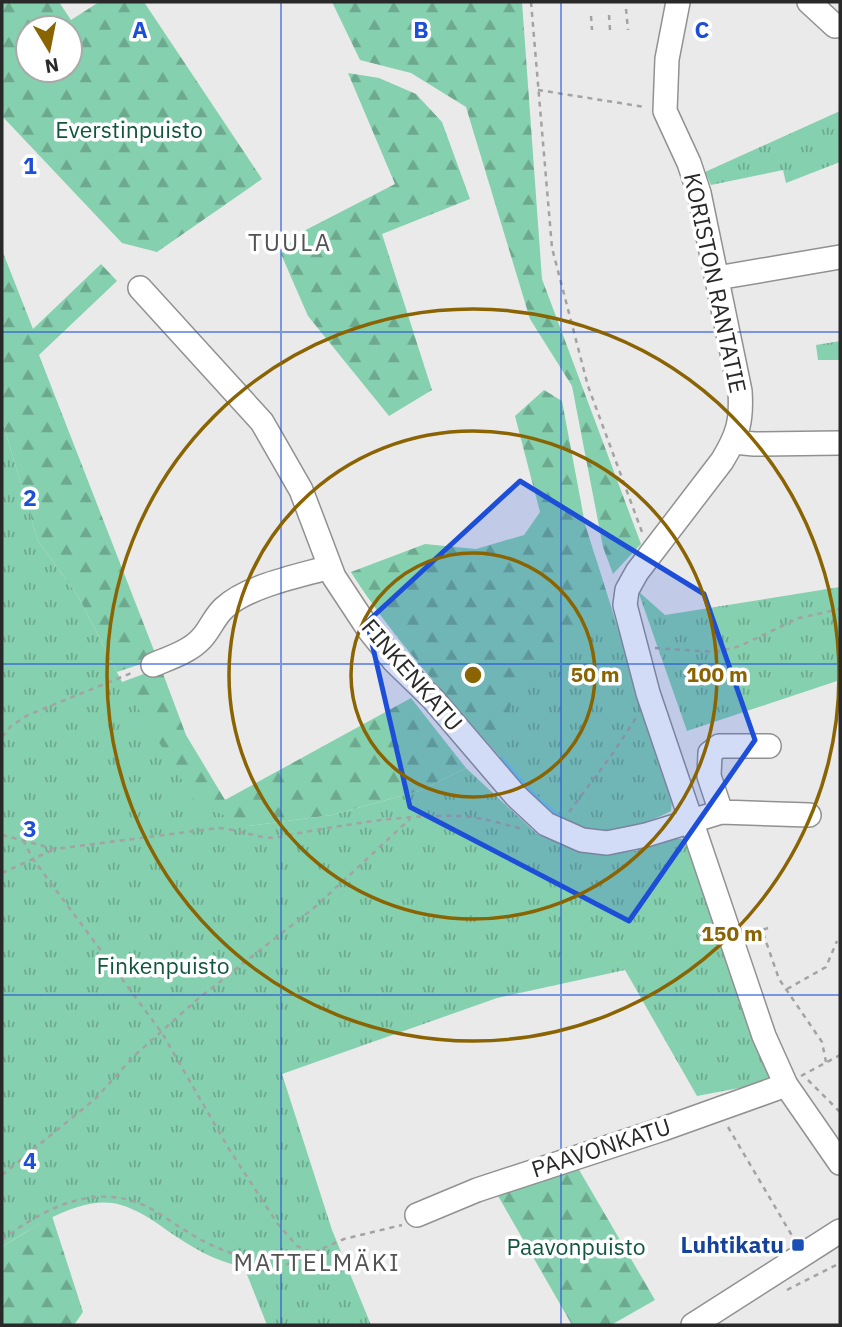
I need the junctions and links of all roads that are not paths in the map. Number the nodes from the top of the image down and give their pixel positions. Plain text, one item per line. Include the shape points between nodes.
1 (678, 2) edge
2 (809, 2) edge
3 (835, 26) dead end
4 (840, 257) edge
5 (717, 278) junction
6 (139, 288) dead end
7 (734, 442) junction
8 (840, 443) edge
9 (330, 567) junction
10 (153, 665) road end
11 (769, 746) dead end
12 (721, 812) junction
13 (809, 815) dead end
14 (691, 820) junction
15 (794, 1080) junction
16 (840, 1163) edge
17 (417, 1215) road end
18 (840, 1231) edge
19 (693, 1325) edge

1 - 5 street, KORISTON RANTATIE via 667,59 665,111 695,181
2 - 3 street
4 - 5 street
5 - 7 street, KORISTON RANTATIE via 740,391 740,421
6 - 9 street, FINKENKATU via 262,422 301,490
7 - 8 street
7 - 14 street, KORISTON RANTATIE via 655,548 627,590 625,605 651,703
9 - 10 street via 237,600 224,608 192,647
9 - 14 street, FINKENKATU via 394,661 546,824 582,840 607,843
11 - 12 street via 719,746 710,753 709,776
12 - 13 street, FINKENKATU
12 - 14 street, FINKENKATU
14 - 15 street, KORISTON RANTATIE via 764,1036
15 - 16 street, KORISTON RANTATIE
15 - 17 street, PAAVONKATU
18 - 19 street

